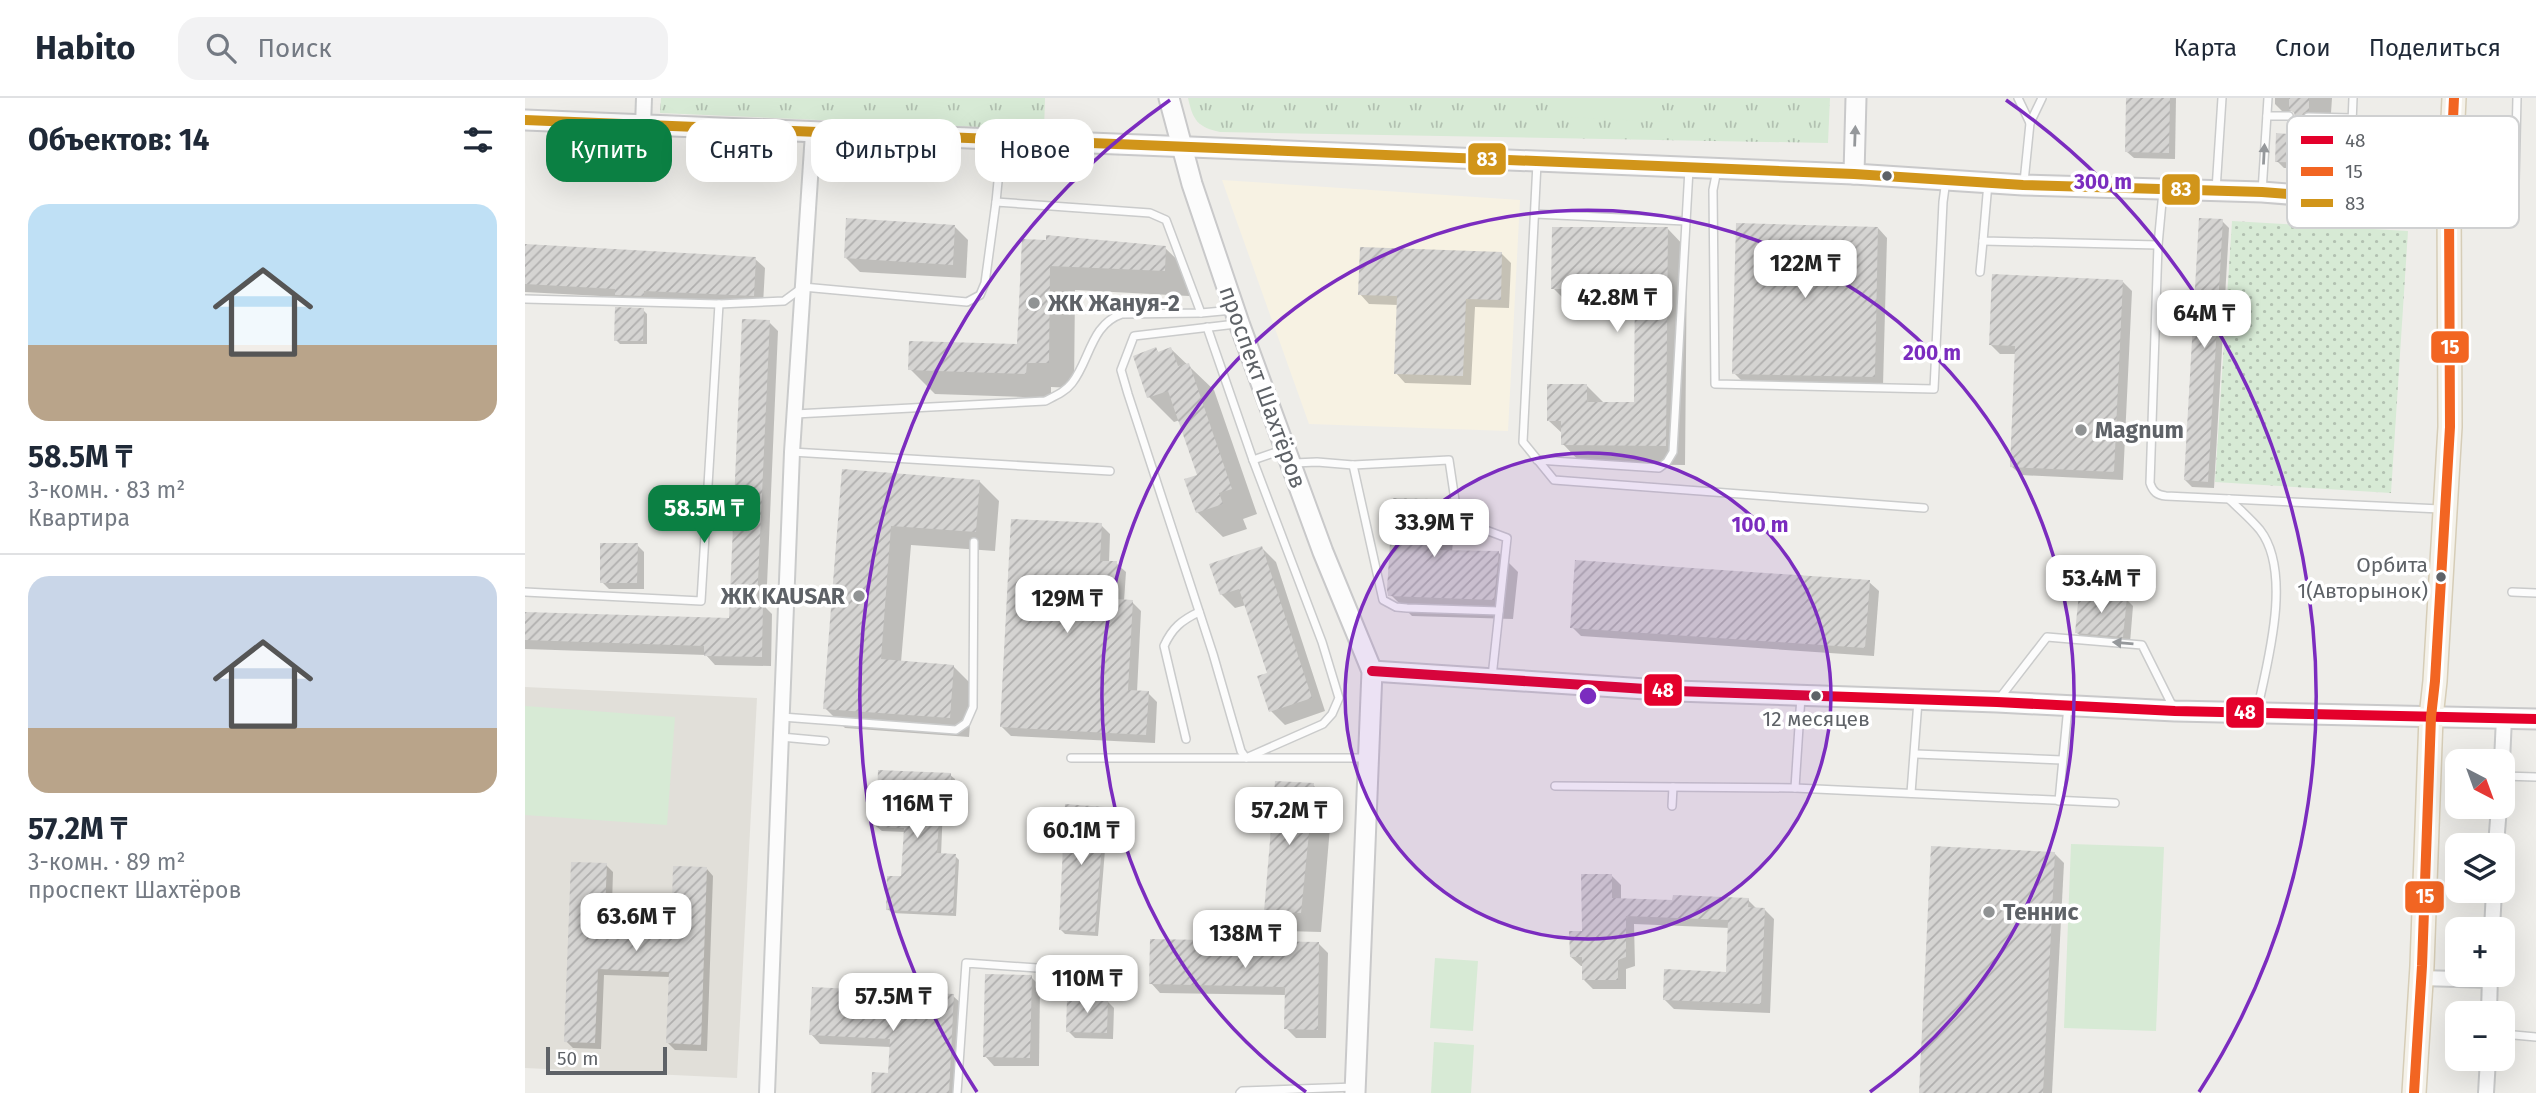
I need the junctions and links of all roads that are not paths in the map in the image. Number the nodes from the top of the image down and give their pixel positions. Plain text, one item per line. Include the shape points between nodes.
1 (645, 98) edge
2 (1170, 98) edge
3 (1856, 98) edge
4 (2018, 98) edge
5 (2042, 98) edge
6 (2222, 98) edge
7 (2268, 98) edge
8 (2353, 98) edge
9 (2454, 98) edge
10 (2517, 98) edge
11 (2267, 116) junction
12 (2289, 116) dead end
13 (2352, 116) edge
14 (2453, 116) edge
15 (2517, 116) edge
16 (644, 119) edge
17 (525, 120) edge
18 (546, 121) edge
19 (2030, 123) junction
20 (672, 127) edge
21 (811, 133) edge
22 (1094, 143) edge
23 (1182, 147) junction
24 (1537, 162) junction
25 (811, 164) edge
26 (1689, 168) junction
27 (1717, 170) junction
28 (1854, 174) junction
29 (1946, 180) junction
30 (998, 182) edge
31 (1987, 182) junction
32 (2023, 185) junction
33 (2163, 190) junction
34 (2216, 191) junction
35 (2262, 192) junction
36 (2287, 194) edge
37 (996, 202) junction
38 (1535, 214) junction
39 (1685, 221) junction
40 (2449, 228) edge
41 (1983, 241) junction
42 (2158, 245) junction
43 (1980, 272) dead end
44 (803, 287) junction
45 (525, 299) edge
46 (719, 304) junction
47 (1201, 313) junction
48 (1236, 316) junction
49 (1207, 327) junction
50 (795, 414) junction
51 (792, 452) junction
52 (1289, 456) junction
53 (1253, 460) junction
54 (1537, 460) junction
55 (1353, 465) junction
56 (1110, 471) dead end
57 (2229, 499) junction
58 (1924, 508) dead end
59 (2444, 509) junction
60 (974, 542) dead end
61 (525, 592) edge
62 (2512, 592) dead end
63 (2536, 593) edge
64 (1499, 611) junction
65 (1199, 612) junction
66 (1371, 671) junction
67 (1492, 677) junction
68 (1801, 696) junction
69 (1918, 700) junction
70 (1997, 702) junction
71 (2068, 706) junction
72 (2175, 711) junction
73 (2256, 713) junction
74 (782, 717) junction
75 (2431, 717) junction
76 (2504, 718) junction
77 (2536, 719) edge
78 (781, 737) junction
79 (1186, 739) dead end
80 (825, 741) dead end
81 (2503, 749) edge
82 (1916, 754) junction
83 (1071, 758) dead end
84 (1246, 758) junction
85 (1369, 758) junction
86 (2062, 760) junction
87 (2515, 776) edge
88 (2536, 777) edge
89 (1555, 786) dead end
90 (1673, 787) junction
91 (1795, 788) junction
92 (1911, 793) junction
93 (2059, 801) junction
94 (2115, 803) dead end
95 (1672, 806) dead end
96 (1122, 974) dead end
97 (2421, 978) junction
98 (2445, 978) edge
99 (2515, 1035) edge
100 (2536, 1037) edge
101 (2487, 1071) edge
102 (1355, 1090) edge
103 (767, 1093) edge
104 (957, 1093) edge
105 (1240, 1093) edge
106 (2414, 1093) edge
107 (2486, 1093) edge

1 - 16 street
2 - 23 main road, проспект Шахтёров
28 -> 3 main road
4 - 19 lane
5 - 19 lane
6 - 34 lane
7 - 11 lane
8 - 13 lane
9 - 14 main road
10 - 15 lane
11 - 12 lane
35 -> 11 lane
17 - 18 main road
19 - 32 lane
20 - 21 main road
22 - 23 main road
23 - 24 main road
23 - 48 main road, проспект Шахтёров
24 - 26 main road
24 - 38 lane
25 - 44 street
26 - 27 main road
26 - 39 lane
27 - 28 main road
27 - 29 lane via 1713,190 1715,384 1934,389
28 - 29 main road
29 - 31 main road
30 - 37 lane
31 - 32 main road
31 - 41 lane
32 - 33 main road
33 - 34 main road
33 - 42 lane
34 - 35 main road
35 - 36 main road
37 - 44 lane via 985,284 980,295 967,302
37 - 47 lane via 1150,213 1166,220
38 - 39 lane
38 - 54 lane via 1523,442
39 - 54 lane via 1673,452 1667,462 1659,468
40 - 59 main road via 2450,427
41 - 42 lane
41 - 43 lane
42 - 57 lane via 2150,483 2158,495
44 - 46 lane via 783,301
44 - 50 street
45 - 46 lane
46 - 61 lane via 701,601
47 - 48 lane
47 - 50 lane via 1112,318 1100,328 1073,382 1045,401
48 - 49 lane
48 - 52 main road, проспект Шахтёров
49 - 53 lane
49 - 65 lane via 1134,336 1121,370
50 - 51 street
51 - 56 lane
51 - 74 street
52 - 53 lane
52 - 55 lane
52 - 66 main road, проспект Шахтёров
53 - 84 lane via 1339,698 1323,724
54 - 58 lane via 1554,480
55 - 64 lane via 1383,600 1396,607
55 - 64 lane via 1449,460 1456,507 1467,523 1507,538
57 - 59 lane
57 - 73 lane via 2262,532 2272,556 2277,600
59 - 75 main road
60 - 74 lane via 973,707 965,723 956,730
62 - 63 lane
64 - 67 lane
65 - 79 lane via 1182,620 1164,646
65 - 84 lane
66 - 67 main road
66 - 85 main road, проспект Шахтёров
67 - 68 main road
68 - 69 main road
68 - 91 lane
69 - 70 main road
69 - 82 lane
70 - 71 main road
72 -> 70 lane via 2142,645 2047,637
71 - 72 main road
71 - 86 lane
72 - 73 main road
73 - 75 main road
74 - 78 street
75 - 76 main road
75 - 97 main road
76 - 77 main road
76 - 81 street
78 - 80 lane
78 - 103 street
82 - 86 lane
82 - 92 lane
83 - 84 lane
84 - 85 lane
85 - 102 main road, проспект Шахтёров
86 - 93 lane
87 - 88 lane
89 - 90 lane
90 - 91 lane
90 - 95 lane
91 - 92 lane
92 - 93 lane
93 - 94 lane
96 - 104 lane via 967,963
97 - 98 street
97 - 106 main road
99 - 100 lane
101 - 107 street
102 - 105 lane

